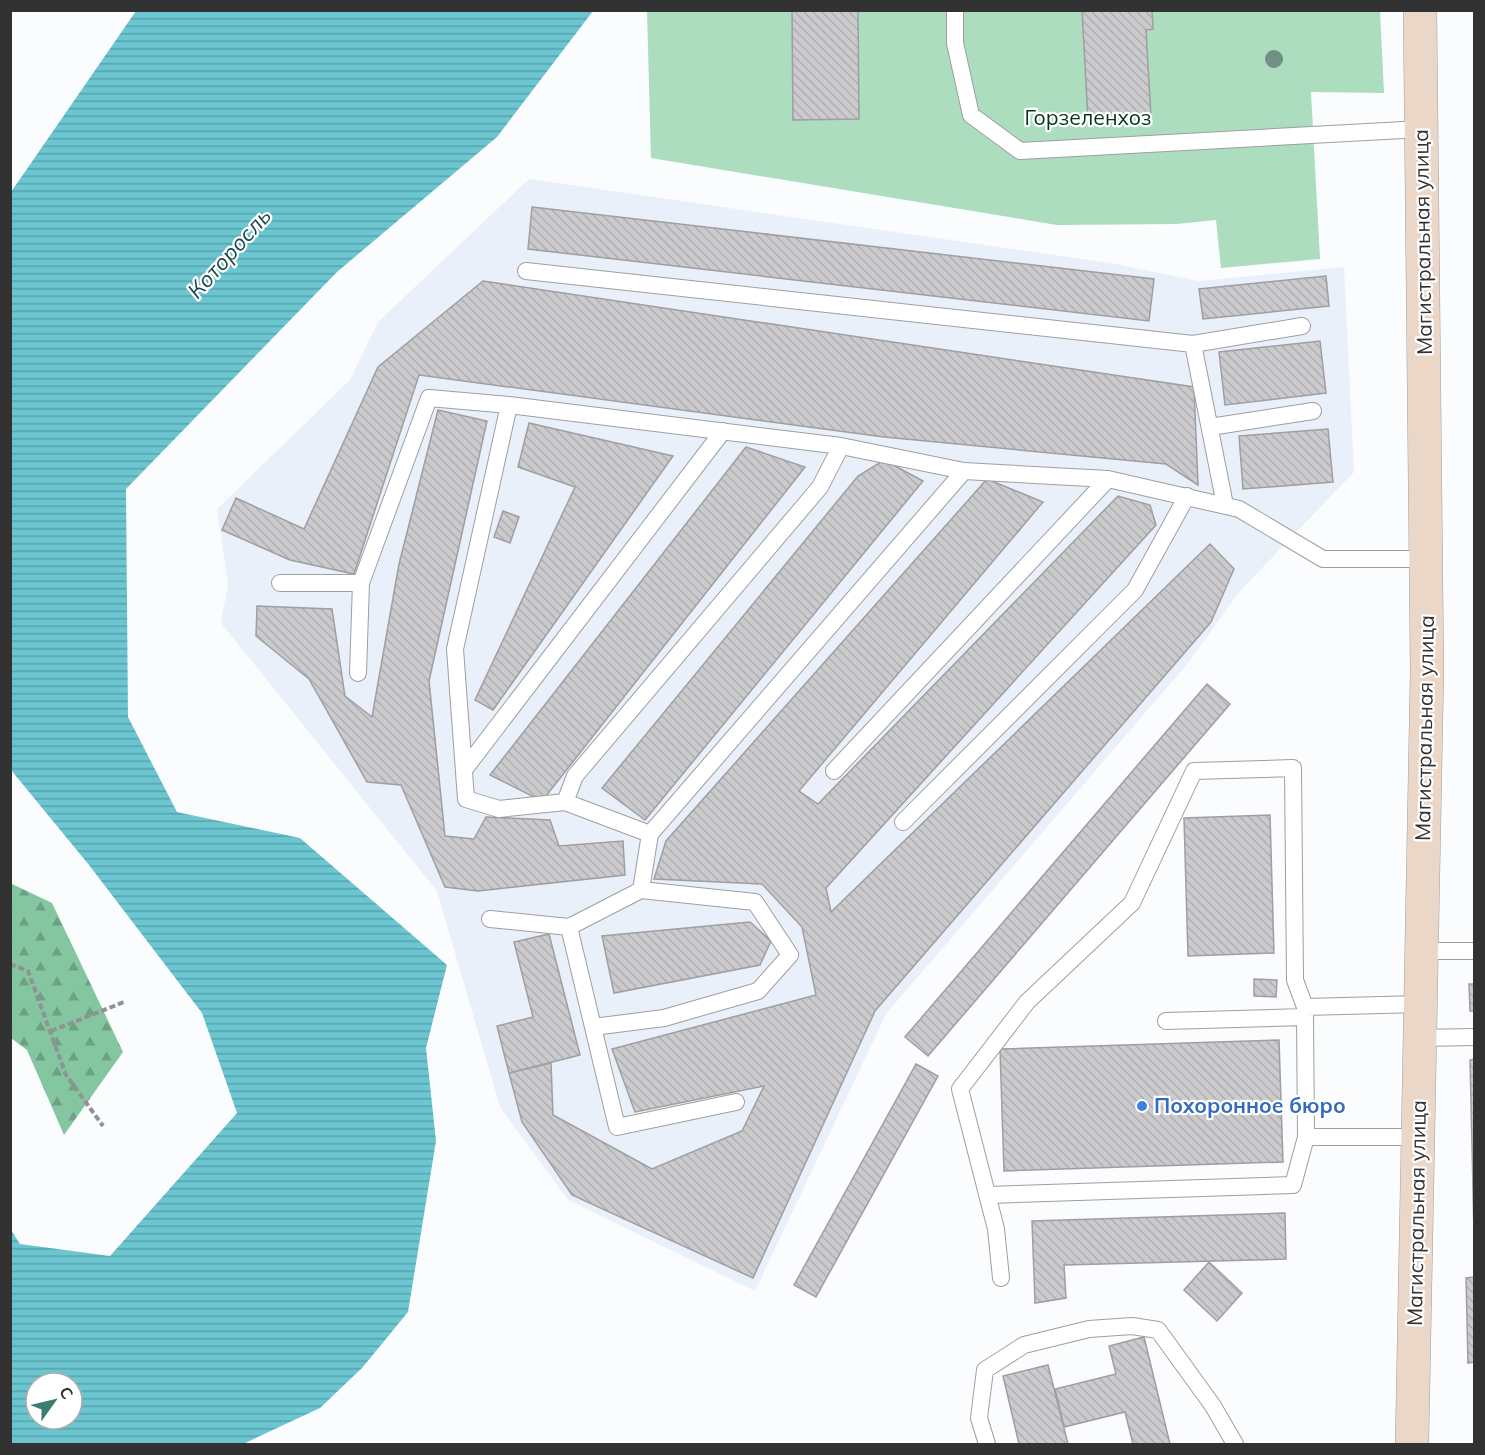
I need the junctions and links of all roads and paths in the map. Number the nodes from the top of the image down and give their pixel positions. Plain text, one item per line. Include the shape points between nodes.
1 (954, 10) edge
2 (1420, 10) edge
3 (1422, 129) junction
4 (526, 271) dead end
5 (1302, 326) dead end
6 (1193, 344) junction
7 (509, 405) junction
8 (1313, 411) dead end
9 (1210, 427) junction
10 (723, 431) junction
11 (841, 446) junction
12 (964, 471) junction
13 (1108, 479) junction
14 (1187, 496) junction
15 (1225, 505) junction
16 (1426, 560) junction
17 (280, 583) dead end
18 (361, 583) junction
19 (358, 673) dead end
20 (464, 770) junction
21 (834, 771) dead end
22 (566, 802) junction
23 (903, 822) dead end
24 (650, 834) junction
25 (641, 890) junction
26 (490, 919) dead end
27 (569, 927) junction
28 (1421, 951) junction
29 (1474, 951) edge
30 (10, 964) edge
31 (124, 1002) dead end
32 (1420, 1004) junction
33 (1305, 1012) junction
34 (1166, 1021) dead end
35 (593, 1028) junction
36 (51, 1031) junction
37 (1474, 1037) edge
38 (1420, 1038) junction
39 (736, 1102) dead end
40 (103, 1126) dead end
41 (1306, 1137) junction
42 (1418, 1137) junction
43 (987, 1195) junction
44 (1001, 1278) dead end
45 (987, 1444) edge
46 (1234, 1444) edge
47 (1412, 1444) edge

1 - 3 lane via 955,43 971,115 1020,151
2 - 3 main road, Магистральная улица
3 - 16 main road, Магистральная улица
4 - 6 lane
5 - 6 lane
6 - 9 lane
7 - 10 lane
7 - 18 lane via 429,398
7 - 20 lane via 455,649
8 - 9 lane
9 - 15 lane
10 - 11 lane
10 - 20 lane
11 - 12 lane
11 - 22 lane via 820,487 575,776
12 - 13 lane
12 - 24 lane
13 - 14 lane
13 - 21 lane
14 - 15 lane
14 - 23 lane via 1135,590
15 - 16 lane via 1239,509 1323,559
16 - 28 main road, Магистральная улица
17 - 18 lane
18 - 19 lane
20 - 22 lane via 466,799 499,809
22 - 24 lane
24 - 25 lane
25 - 27 lane
25 - 35 lane via 755,902 790,955 758,991 664,1018
26 - 27 lane
27 - 35 lane
28 - 29 lane
28 - 32 main road, Магистральная улица
30 - 36 path via 28,971
31 - 36 path
32 - 33 lane
32 - 38 main road, Магистральная улица
33 - 34 lane
33 - 41 lane
33 - 43 lane via 1295,980 1293,768 1194,771 1132,903 1027,1002 960,1089
35 - 39 lane via 617,1126
36 - 40 path via 66,1075
37 - 38 lane
38 - 42 main road, Магистральная улица
41 - 42 lane
41 - 43 lane via 1293,1185
42 - 47 main road, Магистральная улица
43 - 44 lane via 996,1229
45 - 46 lane via 979,1418 985,1370 1024,1345 1089,1329 1132,1326 1158,1330 1213,1406

